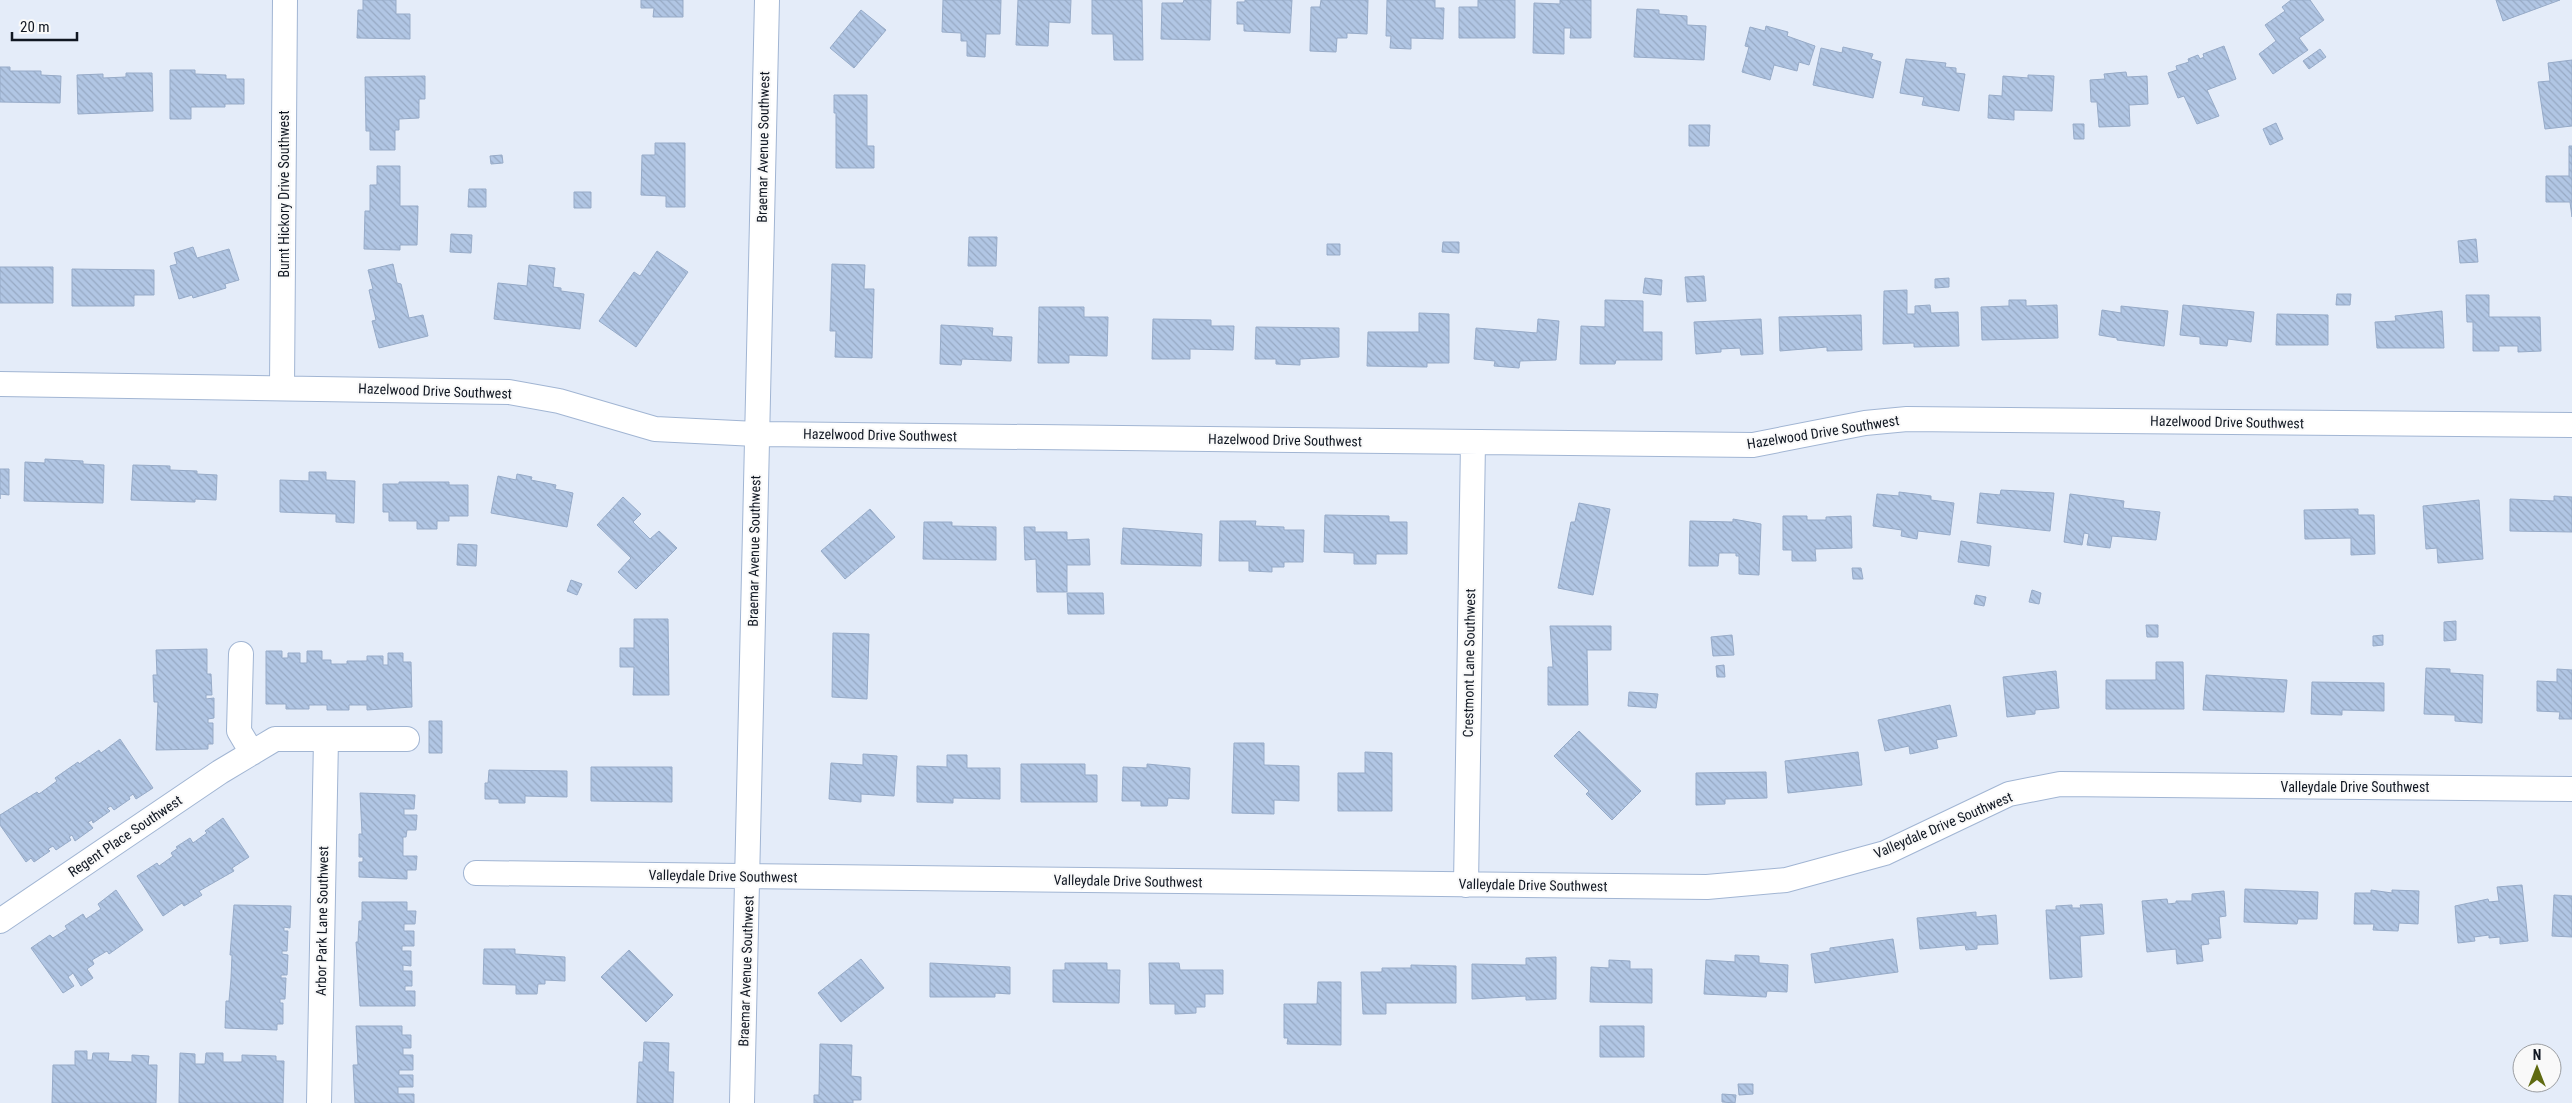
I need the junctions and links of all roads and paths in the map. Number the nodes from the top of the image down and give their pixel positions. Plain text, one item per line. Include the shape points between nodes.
1 (285, 0) edge
2 (767, 0) edge
3 (0, 384) edge
4 (282, 388) junction
5 (2572, 425) edge
6 (756, 434) junction
7 (1473, 442) junction
8 (241, 654) dead end
9 (326, 739) junction
10 (407, 739) dead end
11 (252, 753) junction
12 (2572, 789) edge
13 (476, 873) dead end
14 (749, 876) junction
15 (1466, 885) junction
16 (0, 921) edge
17 (319, 1103) edge
18 (742, 1103) edge

1 - 4 street, Burnt Hickory Drive Southwest
2 - 6 street, Braemar Avenue Southwest
3 - 4 street, Hazelwood Drive Southwest
4 - 6 street, Hazelwood Drive Southwest via 509,392 558,401 655,429
5 - 7 street, Hazelwood Drive Southwest via 1908,419 1865,423 1753,445
6 - 7 street, Hazelwood Drive Southwest
6 - 14 street, Braemar Avenue Southwest
7 - 15 street, Crestmont Lane Southwest
8 - 11 street via 239,731
9 - 10 street, Regent Place Southwest
9 - 11 street, Regent Place Southwest via 275,739
9 - 17 street, Arbor Park Lane Southwest
11 - 16 street, Regent Place Southwest
12 - 15 street, Valleydale Drive Southwest via 2060,784 2008,794 1885,853 1786,880 1707,887
13 - 14 street, Valleydale Drive Southwest
14 - 15 street, Valleydale Drive Southwest
14 - 18 street, Braemar Avenue Southwest

